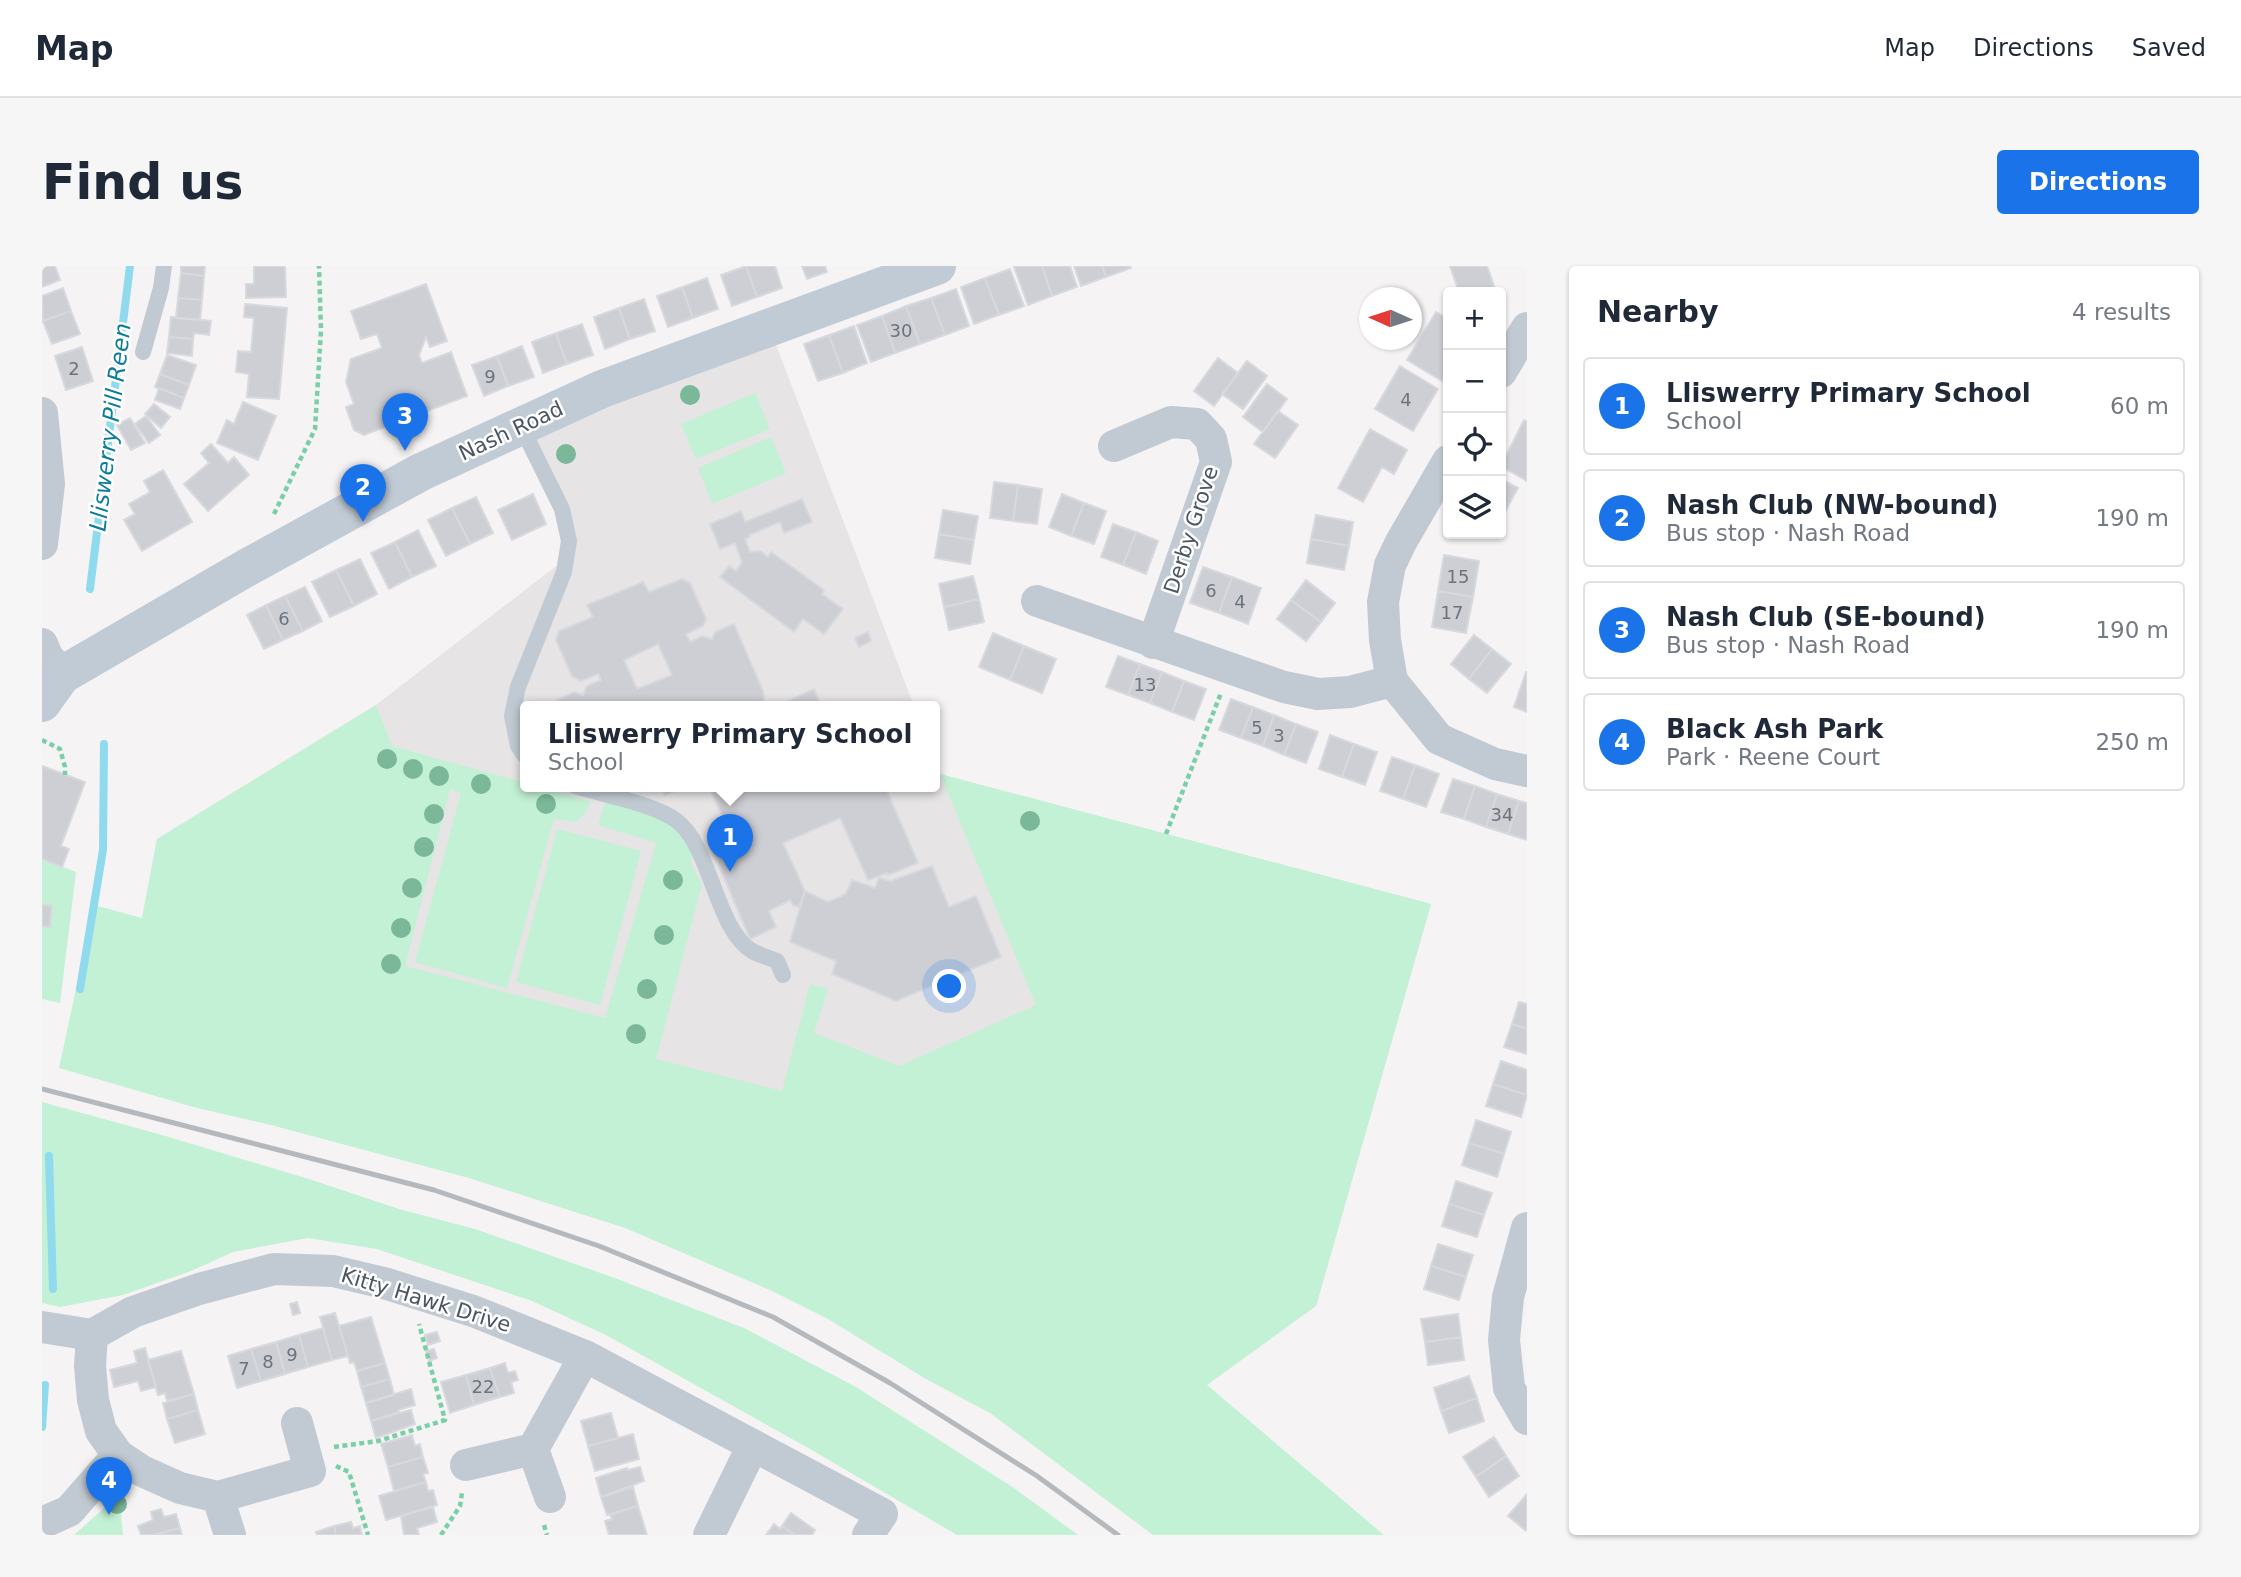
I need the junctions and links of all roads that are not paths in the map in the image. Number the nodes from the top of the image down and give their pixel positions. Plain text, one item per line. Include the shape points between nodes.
1 (164, 266) edge
2 (937, 266) edge
3 (1527, 328) edge
4 (143, 352) dead end
5 (1506, 364) edge
6 (42, 414) edge
7 (521, 426) junction
8 (1114, 446) dead end
9 (1443, 470) edge
10 (42, 544) edge
11 (1037, 601) dead end
12 (1153, 643) junction
13 (42, 644) edge
14 (1392, 681) junction
15 (52, 689) edge
16 (520, 748) edge
17 (1527, 771) edge
18 (595, 792) edge
19 (783, 975) dead end
20 (1527, 1228) edge
21 (42, 1327) edge
22 (92, 1335) junction
23 (585, 1356) junction
24 (1527, 1419) edge
25 (301, 1438) road end
26 (753, 1445) junction
27 (534, 1449) junction
28 (118, 1455) junction
29 (466, 1465) road end
30 (218, 1497) junction
31 (550, 1497) dead end
32 (42, 1523) edge
33 (875, 1525) edge
34 (230, 1535) edge
35 (709, 1535) edge

1 - 4 lane
2 - 7 street, Nash Road via 602,389
3 - 5 street
6 - 10 street via 49,484
7 - 15 street, Nash Road via 421,472 248,567 109,648
7 - 16 lane via 562,509 569,541 564,572 518,687 512,716
8 - 12 street, Derby Grove via 1171,422 1197,424 1211,439 1216,462
9 - 14 street via 1390,565 1383,602
11 - 12 street
12 - 14 street via 1318,694 1350,692
13 - 15 street
14 - 17 street via 1439,738 1495,764
18 - 19 lane via 660,811 679,822 695,843 734,932 751,950 777,961
20 - 24 street via 1508,1297 1504,1340 1509,1388
21 - 22 street
22 - 23 street, Kitty Hawk Drive via 133,1312 274,1269 333,1271 473,1311
22 - 28 street via 93,1400 102,1431
23 - 26 street, Kitty Hawk Drive
23 - 27 street
25 - 30 street via 310,1471
26 - 33 street, Kitty Hawk Drive
26 - 35 street
27 - 29 street
27 - 31 street
28 - 30 street via 180,1488
28 - 32 street via 69,1511
30 - 34 street

